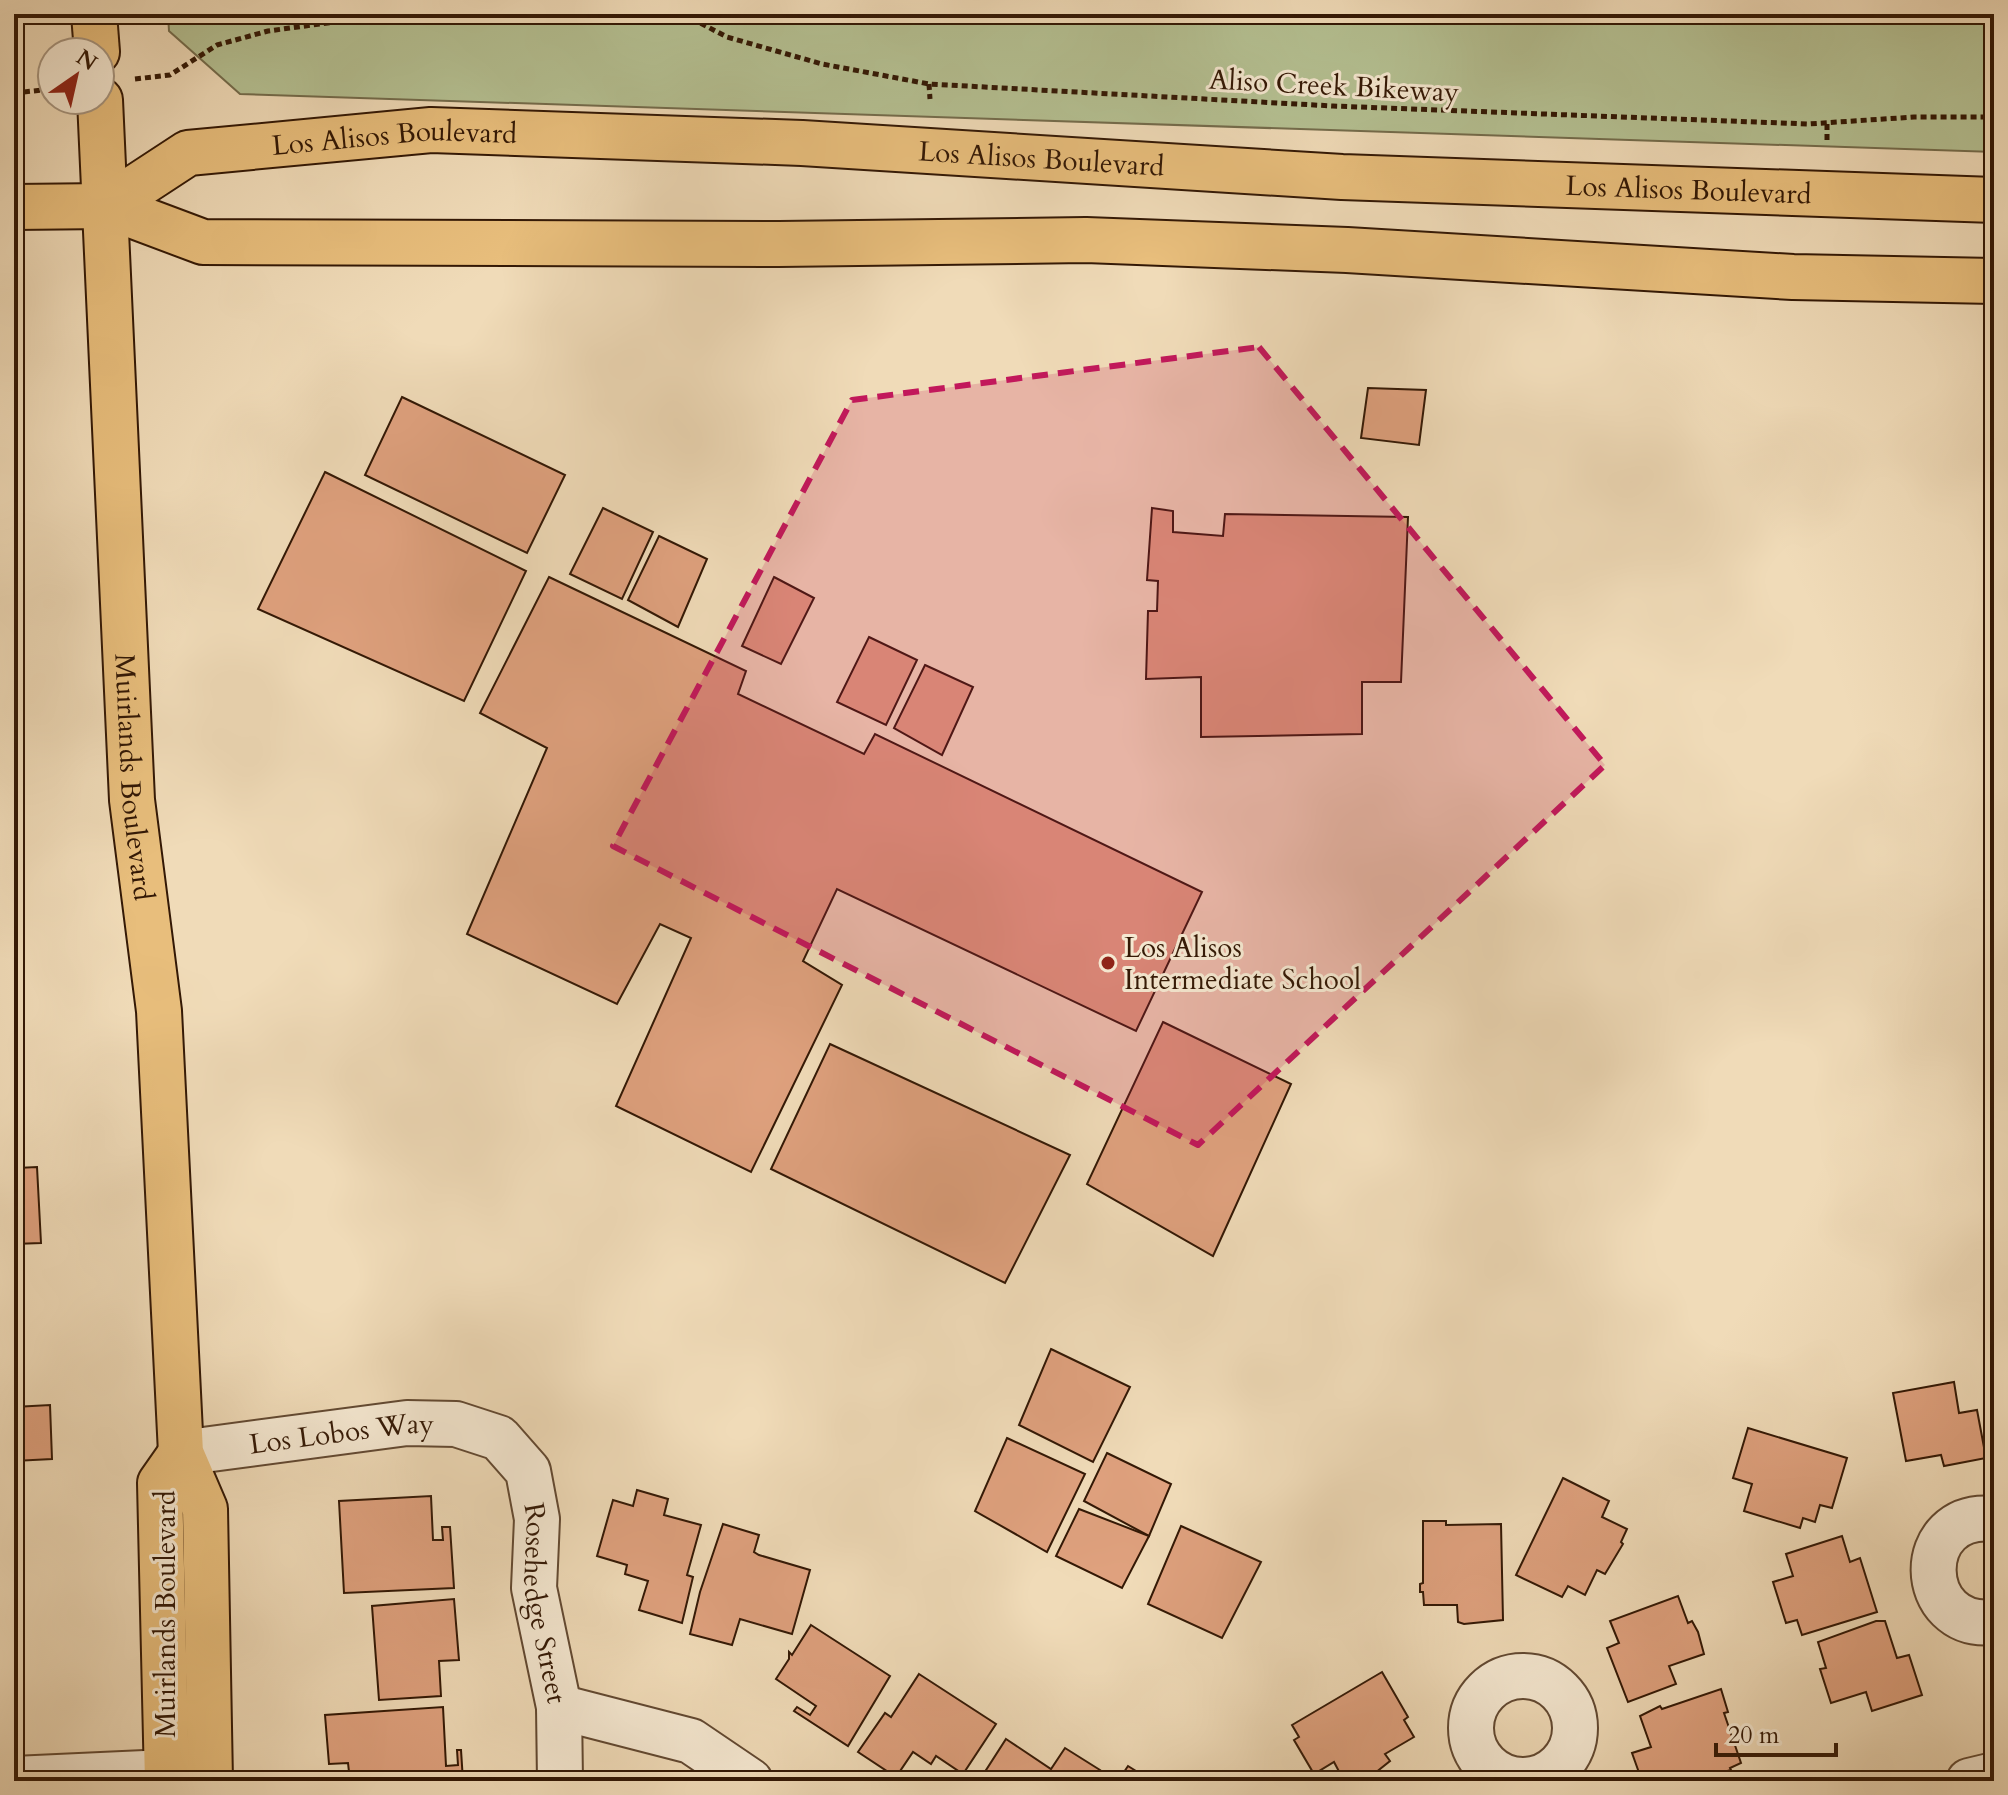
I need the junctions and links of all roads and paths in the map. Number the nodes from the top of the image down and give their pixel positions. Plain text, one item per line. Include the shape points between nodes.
1 (19, 14) edge
2 (94, 14) edge
3 (394, 14) edge
4 (683, 14) edge
5 (96, 36) edge
6 (170, 75) dead end
7 (14, 83) edge
8 (929, 84) junction
9 (36, 91) edge
10 (14, 93) edge
11 (930, 99) dead end
12 (101, 116) edge
13 (1994, 117) edge
14 (1827, 123) junction
15 (1827, 140) dead end
16 (1994, 200) edge
17 (107, 206) junction
18 (14, 207) edge
19 (1994, 281) edge
20 (499, 1438) joint
21 (181, 1453) junction
22 (1994, 1519) edge
23 (1993, 1626) edge
24 (559, 1707) junction
25 (1994, 1775) edge
26 (167, 1776) edge
27 (209, 1778) edge
28 (14, 1779) edge
29 (560, 1781) edge
30 (750, 1781) edge
31 (1969, 1781) edge

1 - 7 path via 20,71
2 - 5 main road
3 - 6 path via 268,31 217,45
4 - 8 path, Aliso Creek Bikeway via 727,37 768,49
8 - 11 path
8 - 14 path, Aliso Creek Bikeway via 1333,106
9 - 10 path
12 - 17 main road, Muirlands Boulevard
13 - 14 path, Aliso Creek Bikeway
14 - 15 path
16 - 17 main road, Los Alisos Boulevard via 1342,177 802,143 431,130 188,153
17 - 18 main road
17 - 19 main road via 203,242 1086,240 1793,277
17 - 21 main road, Muirlands Boulevard via 132,800 159,1011
20 - 21 street, Los Lobos Way via 456,1424 407,1423
20 - 24 street, Rosehedge Street via 528,1471 537,1519 534,1588
21 - 26 main road, Muirlands Boulevard via 160,1483
21 - 27 main road, Muirlands Boulevard via 205,1509
22 - 23 street via 1960,1524 1944,1537 1934,1555 1933,1576 1952,1611
24 - 29 street, Rosehedge Street
24 - 30 street via 691,1741
25 - 31 street
26 - 27 street
26 - 28 street

